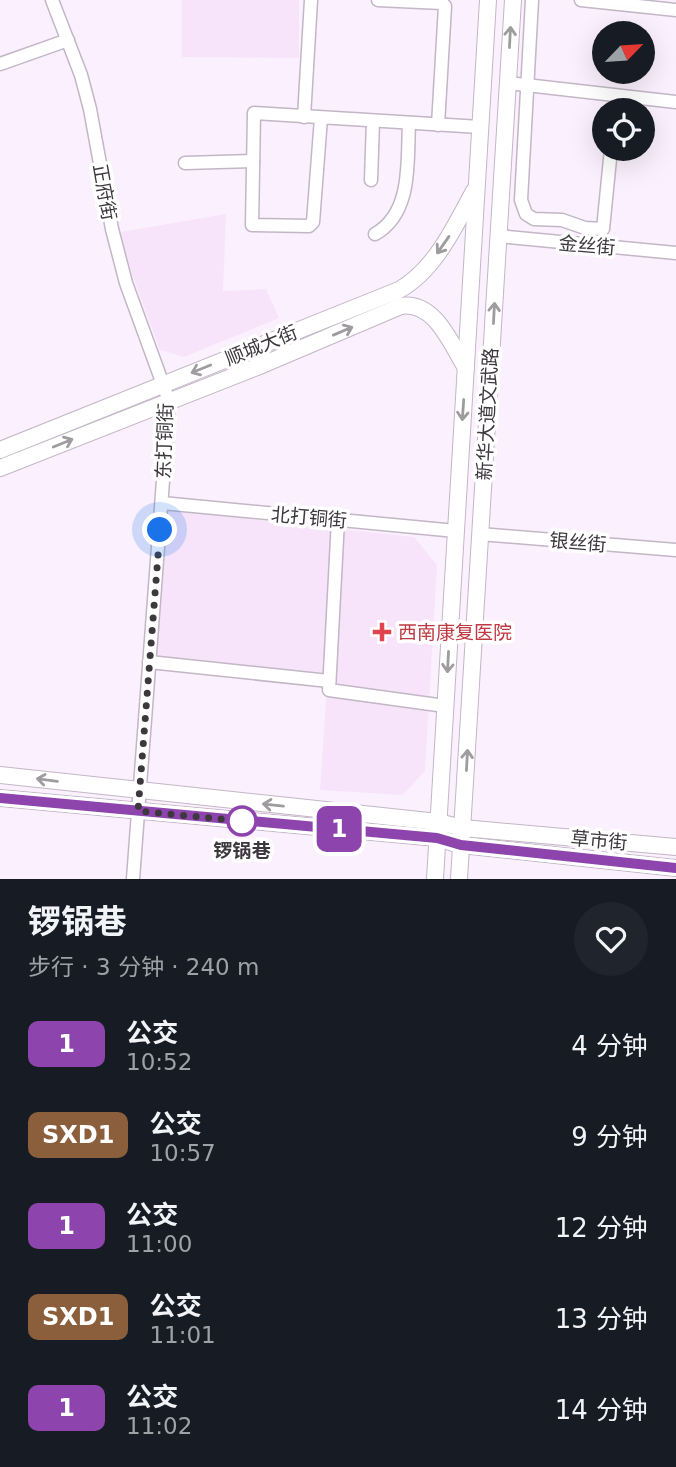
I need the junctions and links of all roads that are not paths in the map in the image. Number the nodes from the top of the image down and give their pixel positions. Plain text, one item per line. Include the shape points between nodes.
1 (52, 0) edge
2 (311, 0) edge
3 (378, 0) edge
4 (488, 0) edge
5 (513, 0) edge
6 (532, 0) edge
7 (581, 0) edge
8 (676, 10) edge
9 (68, 40) junction
10 (0, 64) edge
11 (508, 83) junction
12 (528, 85) junction
13 (617, 95) junction
14 (617, 98) edge
15 (676, 102) edge
16 (304, 117) junction
17 (321, 118) junction
18 (373, 121) junction
19 (409, 123) junction
20 (438, 125) junction
21 (480, 127) junction
22 (253, 161) junction
23 (610, 161) edge
24 (185, 163) dead end
25 (371, 180) dead end
26 (477, 186) junction
27 (596, 229) junction
28 (375, 234) dead end
29 (498, 236) junction
30 (594, 246) junction
31 (676, 253) edge
32 (466, 368) junction
33 (162, 384) junction
34 (169, 401) junction
35 (0, 450) edge
36 (0, 468) edge
37 (162, 503) junction
38 (338, 520) junction
39 (456, 531) junction
40 (480, 534) junction
41 (676, 550) edge
42 (149, 662) junction
43 (329, 681) junction
44 (445, 706) junction
45 (0, 775) edge
46 (139, 791) junction
47 (0, 798) edge
48 (138, 811) junction
49 (463, 828) junction
50 (438, 830) junction
51 (461, 845) junction
52 (676, 847) edge
53 (676, 868) edge
54 (133, 879) edge
55 (435, 879) edge
56 (459, 879) edge

1 - 9 street, 正府街
2 - 16 street
3 - 20 street via 445,6
4 - 21 main road, 新华大道文武路
11 -> 5 main road, 新华大道文武路
6 - 12 street
7 - 8 street
9 - 10 street
9 - 33 street, 正府街 via 90,109 118,253
11 - 12 street
11 - 29 main road, 新华大道文武路
12 - 13 street
12 - 27 street via 523,209 534,219
13 - 14 street
13 - 15 street
16 - 17 street
16 - 22 street via 254,113
17 - 18 street
17 - 22 street via 315,215 309,226 252,225
18 - 19 street
18 - 25 street
19 - 20 street
19 - 28 street via 403,196 390,222
20 - 21 street
21 - 26 main road, 新华大道文武路
22 - 24 street
23 - 27 street via 603,229
26 - 32 main road, 新华大道文武路
26 -> 33 main road, 顺城大街 via 445,242 414,282
27 - 30 street
29 - 30 street, 金丝街
40 -> 29 main road, 新华大道文武路
30 - 31 street, 金丝街
34 -> 32 main road, 顺城大街 via 410,304 435,319
32 -> 39 main road, 新华大道文武路
33 - 34 street, 东打铜街
33 - 35 main road, 顺城大街
36 -> 34 main road, 顺城大街
34 - 37 street, 东打铜街
37 - 38 street, 北打铜街
37 - 42 street, 东打铜街
38 - 39 street, 北打铜街
38 - 43 street
39 -> 44 main road, 新华大道文武路
40 - 41 street, 银丝街
49 -> 40 main road, 新华大道文武路
42 - 43 street
42 - 46 street, 东打铜街
43 - 44 street via 329,690
44 - 50 main road, 新华大道文武路
46 -> 45 main road
46 - 48 street, 东打铜街
50 -> 46 main road
47 - 48 main road
48 - 50 main road
48 - 54 street, 东打铜街
49 - 50 main road, 草市街
49 - 51 main road, 新华大道文武路
49 - 52 main road, 草市街
50 - 51 main road, 草市街
50 - 55 main road, 新华大道文武路
51 - 53 main road, 草市街
51 - 56 main road, 新华大道文武路

